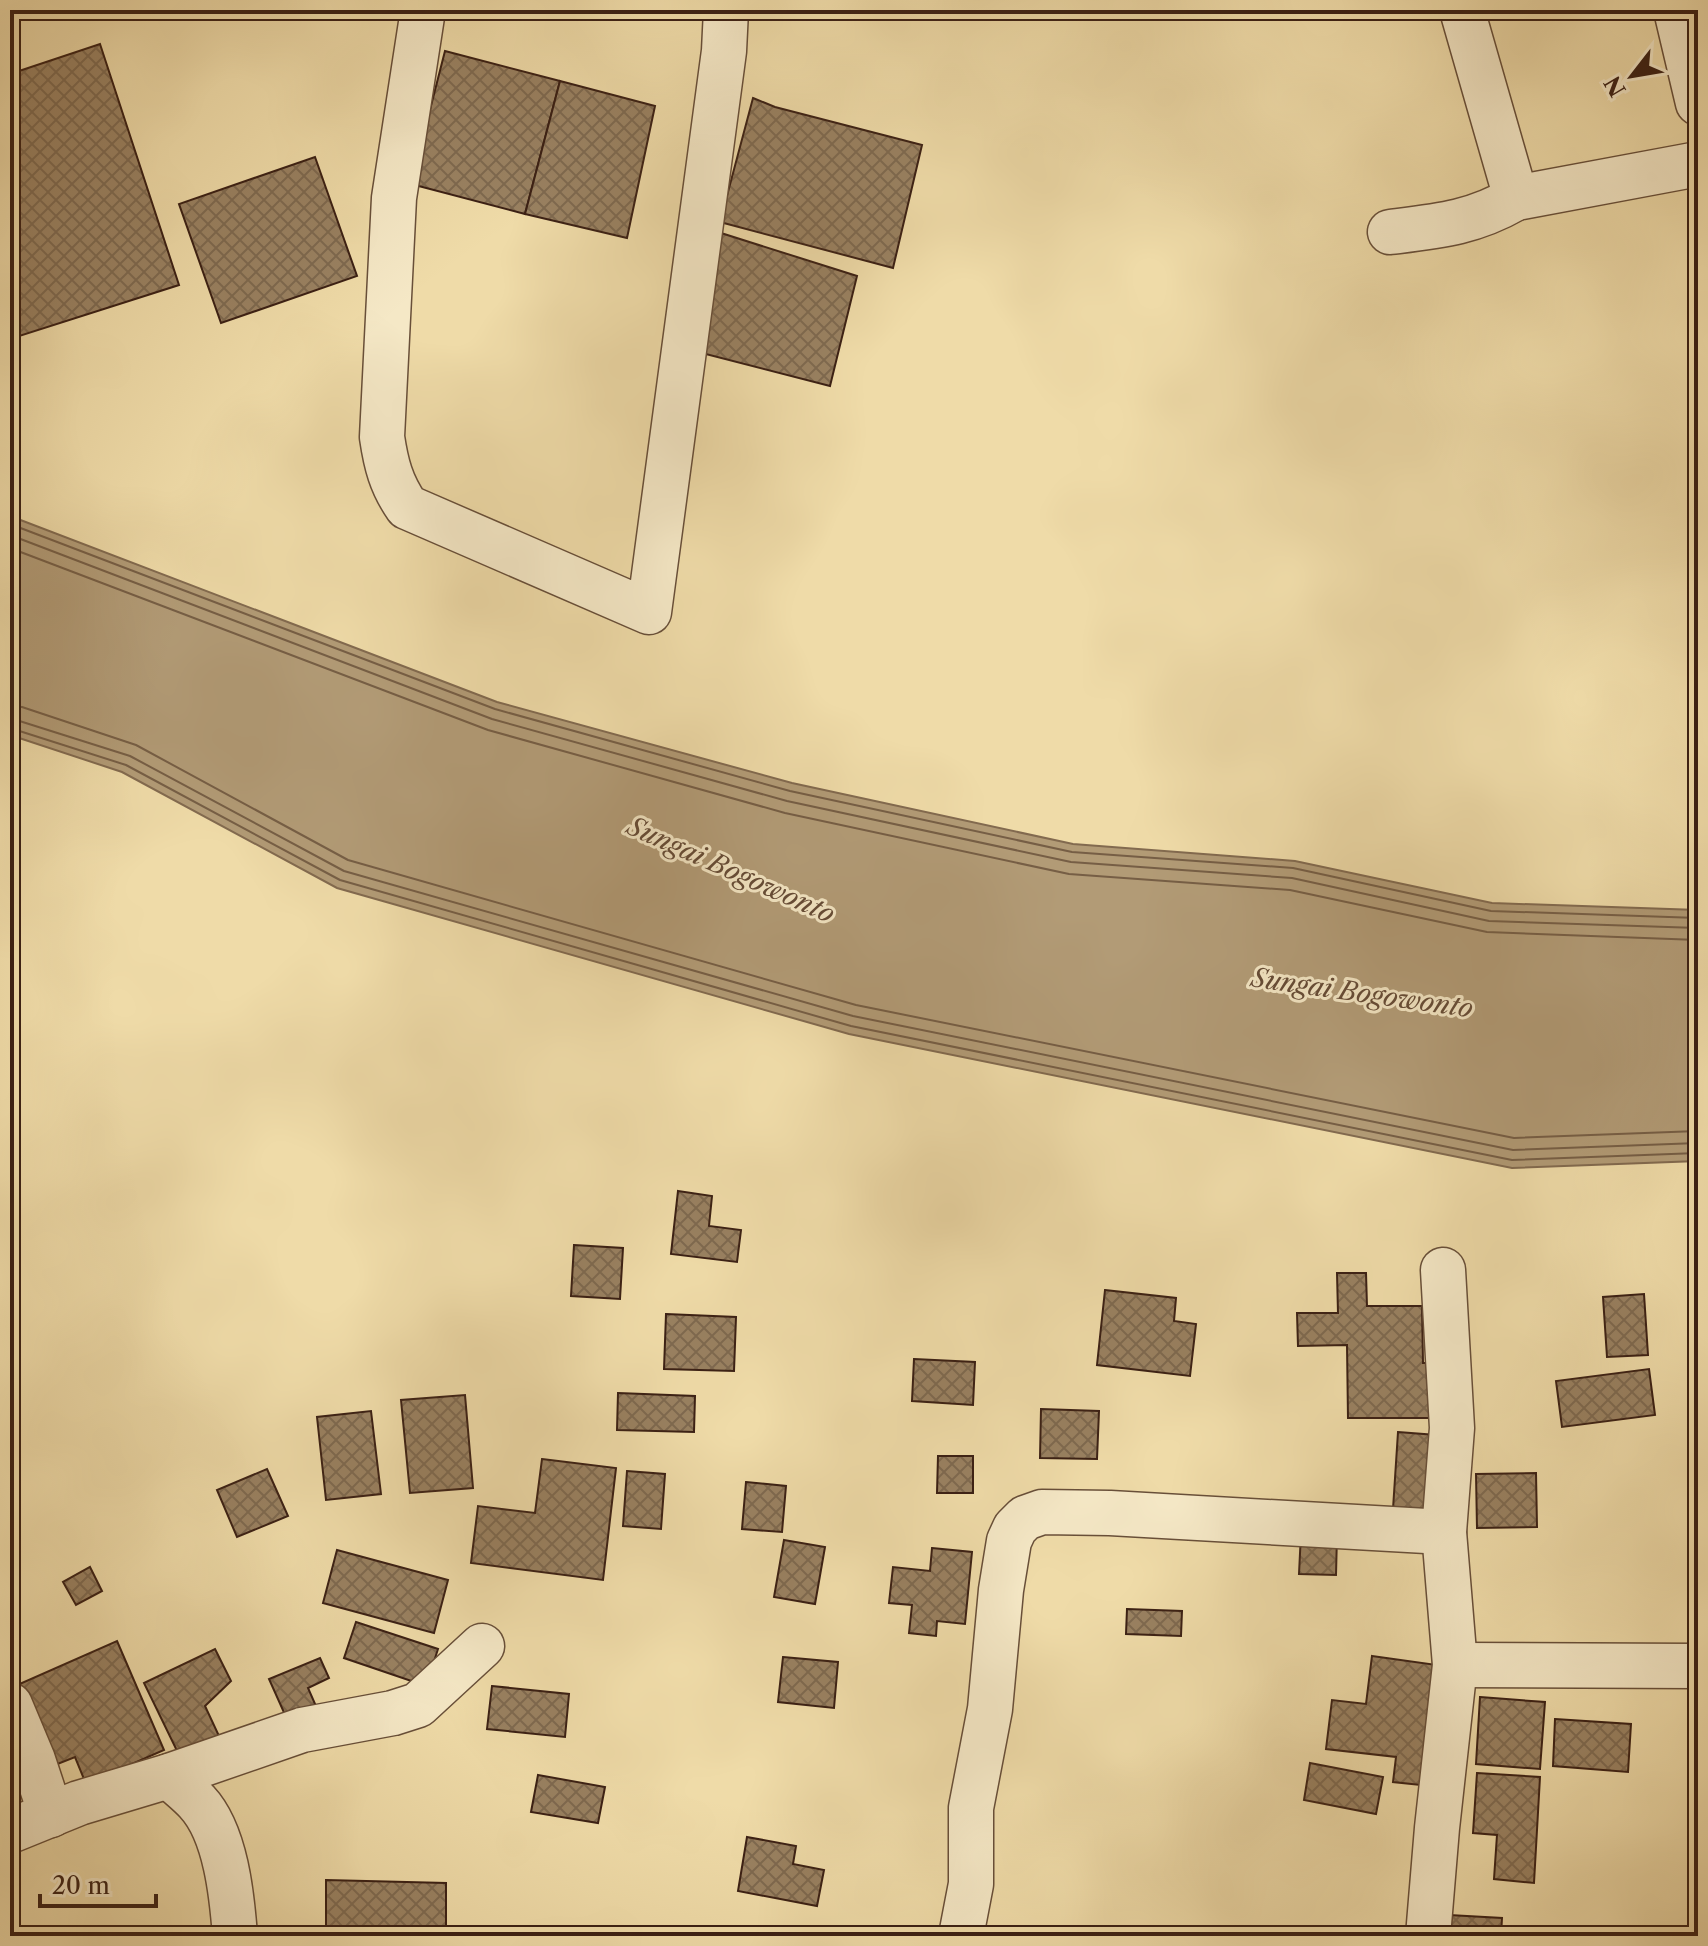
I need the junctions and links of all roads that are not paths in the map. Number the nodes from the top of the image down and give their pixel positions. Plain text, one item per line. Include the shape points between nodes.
1 (423, 10) edge
2 (726, 10) edge
3 (1462, 10) edge
4 (1676, 10) edge
5 (1698, 103) edge
6 (1698, 164) edge
7 (1516, 198) junction
8 (1390, 232) dead end
9 (1443, 1270) dead end
10 (1444, 1532) junction
11 (482, 1646) dead end
12 (1455, 1665) junction
13 (1698, 1666) edge
14 (10, 1705) edge
15 (169, 1776) junction
16 (51, 1815) junction
17 (10, 1831) edge
18 (235, 1936) edge
19 (961, 1936) edge
20 (1428, 1936) edge

1 - 2 street via 394,198 382,437 393,486 407,507 649,612
3 - 7 street
4 - 5 street
6 - 7 street
7 - 8 street via 1454,224
9 - 10 street via 1452,1428
10 - 12 street
10 - 19 street via 1110,1513 1042,1512 1025,1518 1009,1541 1001,1590 990,1709 971,1808 971,1884
11 - 15 street via 418,1705 302,1730
12 - 13 street
12 - 20 street
14 - 16 street
15 - 16 street
15 - 18 street via 200,1804 217,1837 230,1882
16 - 17 street

